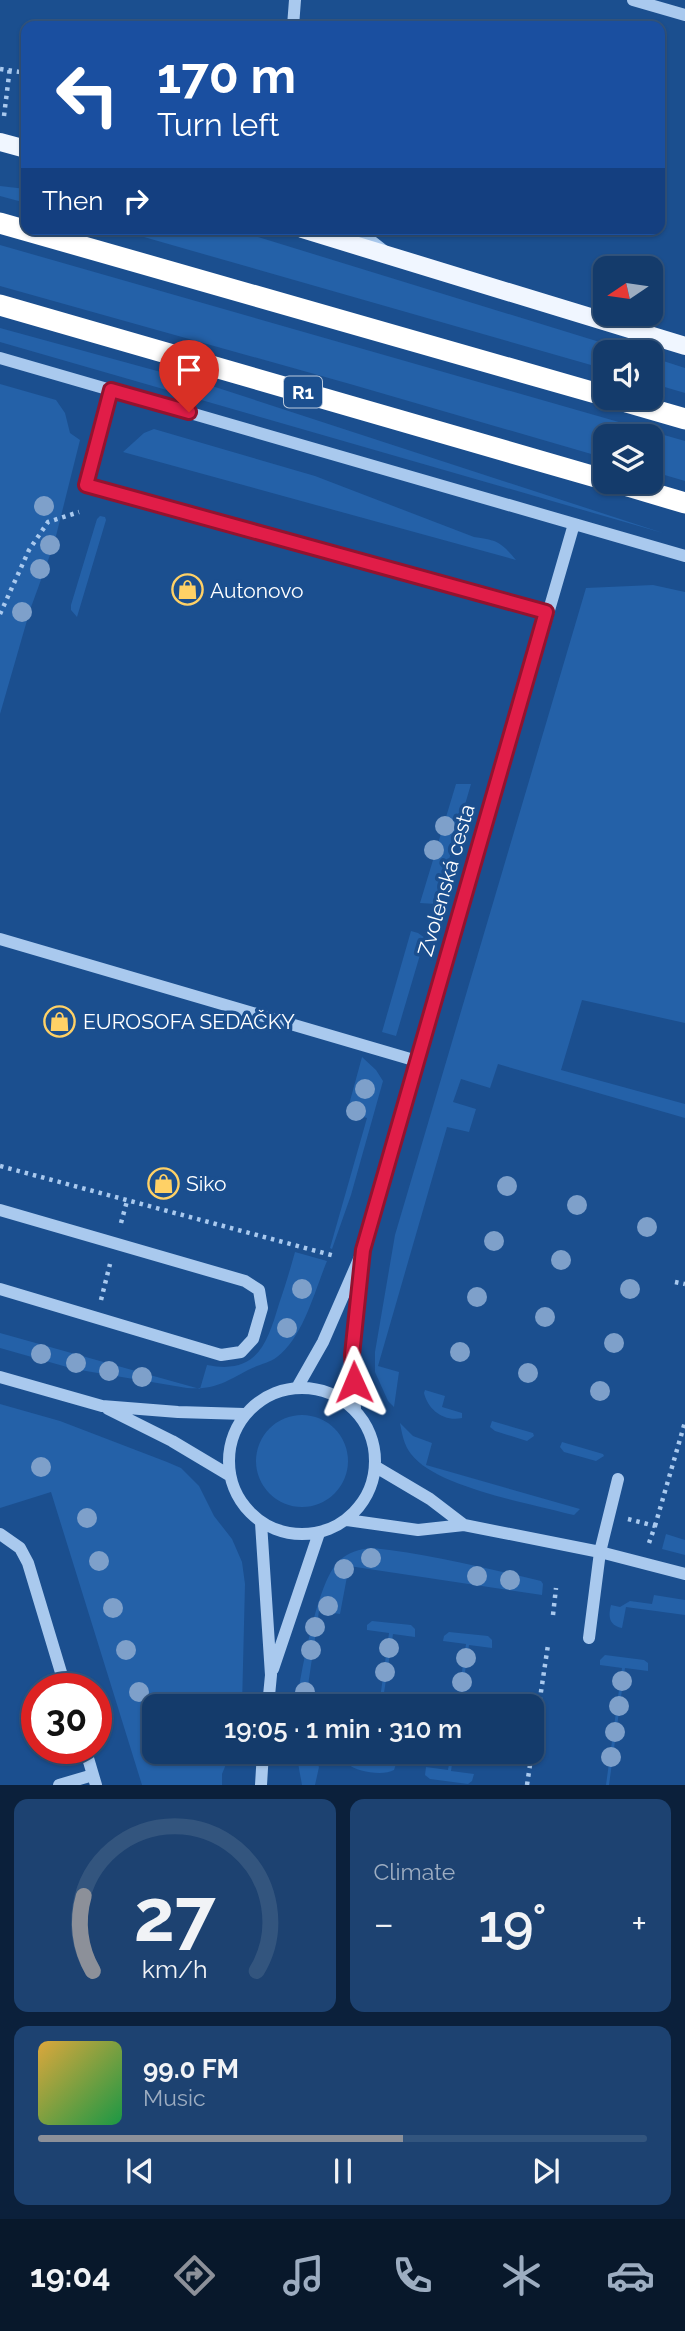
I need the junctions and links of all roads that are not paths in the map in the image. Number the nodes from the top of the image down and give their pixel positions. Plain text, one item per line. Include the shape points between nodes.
1 (295, 0) edge
2 (633, 0) edge
3 (685, 15) edge
4 (293, 21) edge
5 (0, 142) edge
6 (21, 148) edge
7 (0, 223) edge
8 (21, 229) edge
9 (42, 235) edge
10 (322, 235) edge
11 (364, 235) edge
12 (390, 256) junction
13 (0, 305) edge
14 (685, 346) edge
15 (0, 358) edge
16 (111, 390) junction
17 (593, 393) edge
18 (653, 410) edge
19 (685, 419) edge
20 (593, 476) edge
21 (655, 494) edge
22 (685, 503) edge
23 (574, 524) junction
24 (685, 555) edge
25 (546, 612) junction
26 (0, 939) edge
27 (417, 1061) junction
28 (0, 1210) edge
29 (363, 1250) junction
30 (0, 1289) edge
31 (0, 1377) edge
32 (298, 1386) junction
33 (102, 1406) junction
34 (355, 1409) junction
35 (244, 1414) junction
36 (376, 1467) junction
37 (229, 1475) junction
38 (618, 1479) dead end
39 (346, 1520) junction
40 (261, 1523) junction
41 (464, 1525) junction
42 (319, 1533) junction
43 (0, 1534) edge
44 (600, 1552) junction
45 (685, 1574) edge
46 (589, 1638) dead end
47 (61, 1673) edge
48 (271, 1675) junction
49 (269, 1694) edge
50 (263, 1764) edge
51 (94, 1780) edge
52 (59, 1785) edge
53 (261, 1785) edge

1 - 4 street
2 - 3 street
5 - 6 main road
7 - 8 highway
9 - 17 highway
10 - 12 main road
11 - 12 street
12 - 14 main road
13 - 20 highway, R1
15 - 16 street
16 - 23 street
16 - 25 street via 86,485
18 - 19 highway
21 - 22 highway
23 - 24 street
23 - 25 street, Zvolenská cesta
25 - 27 street, Zvolenská cesta
26 - 27 street
27 - 29 street, Zvolenská cesta
28 - 30 street via 245,1281 259,1290 262,1308 253,1339 241,1352 221,1355
29 - 32 street, Zvolenská cesta via 323,1342
29 - 34 street, Zvolenská cesta via 352,1355
31 - 33 street
32 - 34 street, Zvolenská cesta via 329,1391
32 - 35 street, Zvolenská cesta via 268,1394
33 - 35 street
33 - 37 street
34 - 36 street, Zvolenská cesta via 372,1436
35 - 37 street, Zvolenská cesta via 230,1442
36 - 39 street via 366,1497
36 - 41 street
37 - 40 street via 240,1501
38 - 44 street
39 - 41 street via 418,1530
39 - 42 street
40 - 42 street via 289,1534
40 - 48 street
41 - 44 street
42 - 48 street
43 - 47 street via 20,1548 28,1563
44 - 45 street
44 - 46 street
48 - 49 street
50 - 53 street
51 - 52 street

